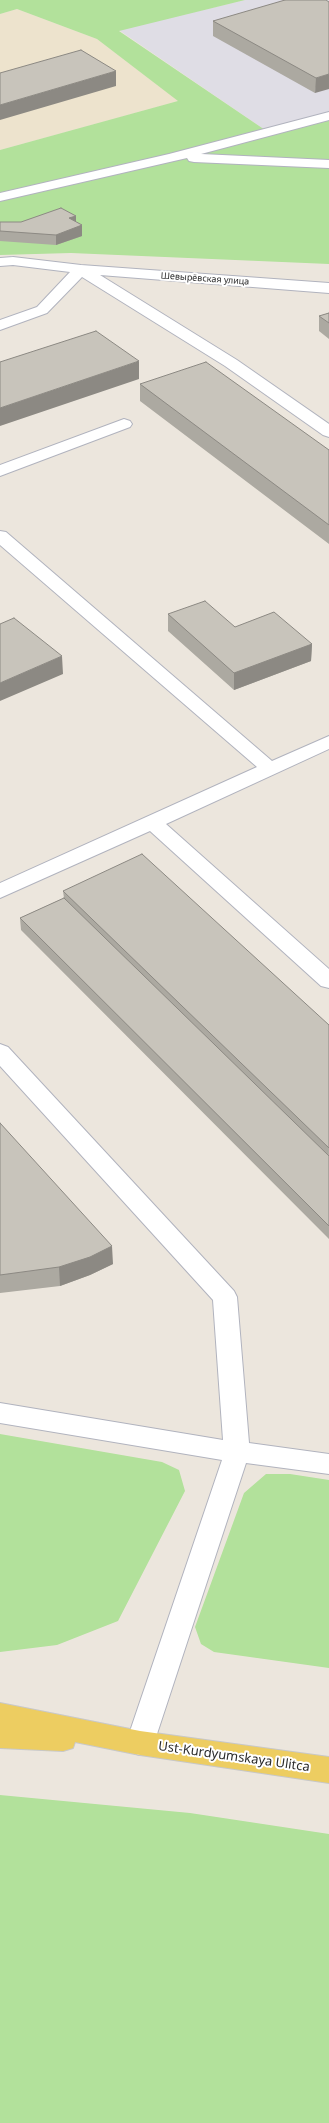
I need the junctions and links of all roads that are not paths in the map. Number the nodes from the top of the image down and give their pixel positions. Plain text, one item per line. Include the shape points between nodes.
1 (329, 116) edge
2 (171, 158) junction
3 (329, 164) edge
4 (0, 197) edge
5 (0, 262) edge
6 (80, 270) junction
7 (329, 288) edge
8 (0, 325) edge
9 (124, 424) dead end
10 (329, 432) edge
11 (0, 471) edge
12 (0, 536) edge
13 (329, 742) edge
14 (269, 768) junction
15 (153, 823) junction
16 (0, 891) edge
17 (329, 981) edge
18 (0, 1052) edge
19 (0, 1413) edge
20 (237, 1452) junction
21 (329, 1464) edge
22 (0, 1715) edge
23 (0, 1736) edge
24 (140, 1743) junction
25 (329, 1770) edge

1 - 2 street
2 - 3 street
2 - 4 street
5 - 6 street, Шевырёвская улица via 13,261
6 - 7 street, Шевырёвская улица
6 - 8 street via 42,310
6 - 10 street via 231,363
9 - 11 street
12 - 14 street
13 - 14 street
14 - 15 street
15 - 16 street
15 - 17 street
18 - 20 street via 225,1297
19 - 20 street
20 - 21 street
20 - 24 street
22 - 24 main road, Ust-Kurdyumskaya Ulitca
23 - 24 main road, Ust-Kurdyumskaya Ulitca
24 - 25 main road, Ust-Kurdyumskaya Ulitca

